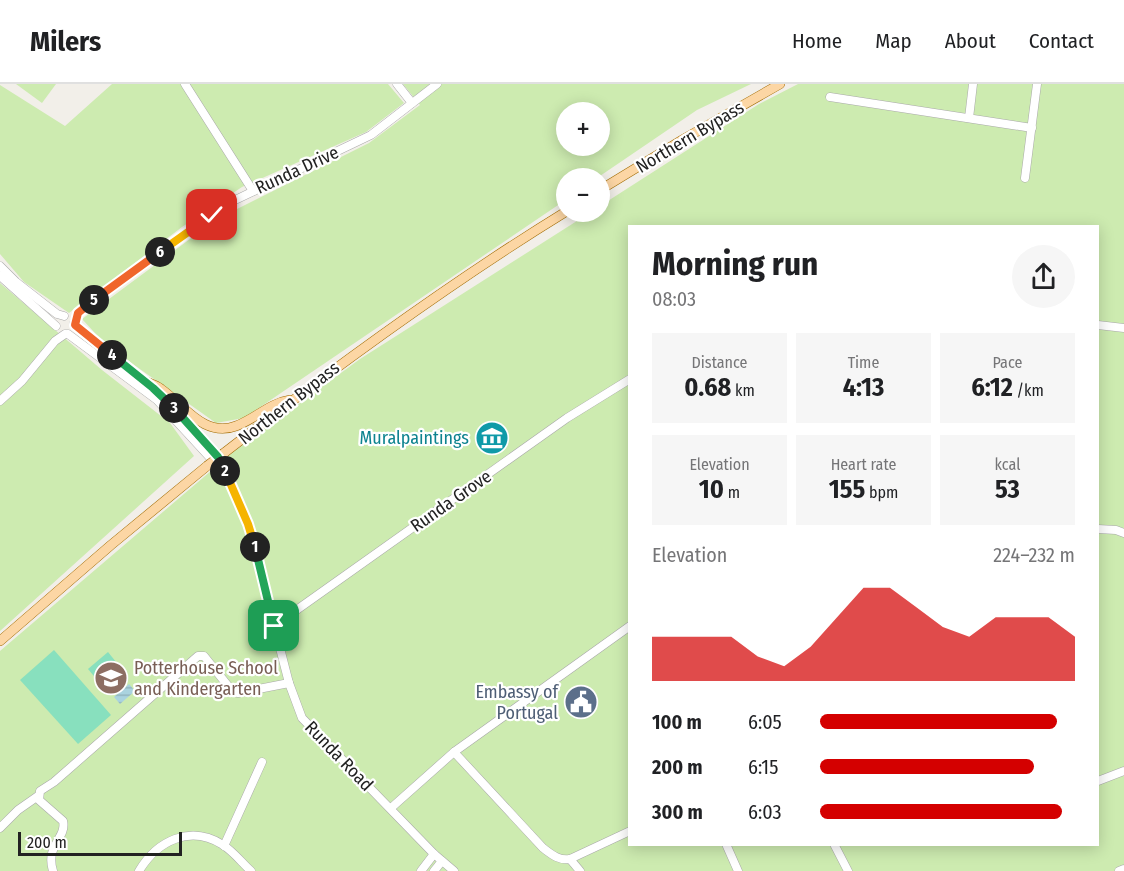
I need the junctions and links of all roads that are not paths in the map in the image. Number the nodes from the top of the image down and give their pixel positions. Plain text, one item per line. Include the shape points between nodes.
1 (185, 84) edge
2 (397, 84) edge
3 (437, 84) edge
4 (780, 84) edge
5 (973, 84) edge
6 (1037, 84) edge
7 (831, 97) dead end
8 (412, 103) junction
9 (969, 118) junction
10 (1032, 128) junction
11 (1025, 178) dead end
12 (610, 184) edge
13 (253, 191) junction
14 (556, 218) edge
15 (0, 266) edge
16 (0, 276) edge
17 (71, 320) junction
18 (1099, 325) edge
19 (1124, 328) edge
20 (62, 331) junction
21 (144, 381) junction
22 (628, 381) edge
23 (294, 399) junction
24 (0, 401) edge
25 (227, 476) junction
26 (1099, 529) edge
27 (1124, 534) edge
28 (274, 626) junction
29 (628, 627) edge
30 (0, 641) edge
31 (289, 683) junction
32 (454, 752) junction
33 (262, 762) dead end
34 (1124, 771) edge
35 (1099, 781) edge
36 (38, 796) junction
37 (391, 808) junction
38 (0, 828) edge
39 (628, 832) edge
40 (224, 846) junction
41 (727, 846) edge
42 (835, 846) edge
43 (434, 855) junction
44 (570, 859) junction
45 (442, 861) junction
46 (1124, 869) edge
47 (53, 871) edge
48 (139, 871) edge
49 (251, 871) edge
50 (421, 871) edge
51 (434, 871) edge
52 (454, 871) edge
53 (580, 871) edge
54 (738, 871) edge
55 (848, 871) edge
56 (1119, 871) edge

1 - 13 street
2 - 8 street
3 - 8 street, Runda Drive
4 - 12 main road, Northern Bypass
5 - 9 street
6 - 10 street
7 - 9 street
8 - 13 street, Runda Drive via 371,135
9 - 10 street
10 - 11 street
13 - 17 street, Runda Drive via 212,215
14 - 23 main road, Northern Bypass via 404,318
15 - 17 street, Runda Road via 24,289
16 - 20 street, Runda Road
17 - 20 street via 73,330
17 - 20 street via 58,321
17 - 21 street, Runda Road
18 - 19 street
20 - 24 street via 28,375
20 - 25 street, Runda Road via 157,400
21 - 23 main road via 159,387 213,428 232,428 275,404
21 - 25 street, Runda Road via 199,435 218,457
22 - 28 street, Runda Grove via 567,418
23 - 30 main road, Northern Bypass, bridge via 119,538
25 - 28 street, Runda Road via 248,524
26 - 27 street
28 - 31 street, Runda Road
29 - 32 street
31 - 36 street via 233,692 204,656 198,656
31 - 37 street, Runda Road via 302,718
32 - 37 street
32 - 44 street via 543,848 557,858
33 - 40 street
34 - 35 street
36 - 38 street
36 - 47 street via 63,820 64,829 50,860
37 - 43 street, Runda Road
39 - 44 street
40 - 48 street via 198,837 175,838 160,846
40 - 49 street
41 - 54 street
42 - 55 street
43 - 45 street, Runda Road
43 - 50 street
44 - 53 street
45 - 51 street
45 - 52 street, Runda Road
46 - 56 street

